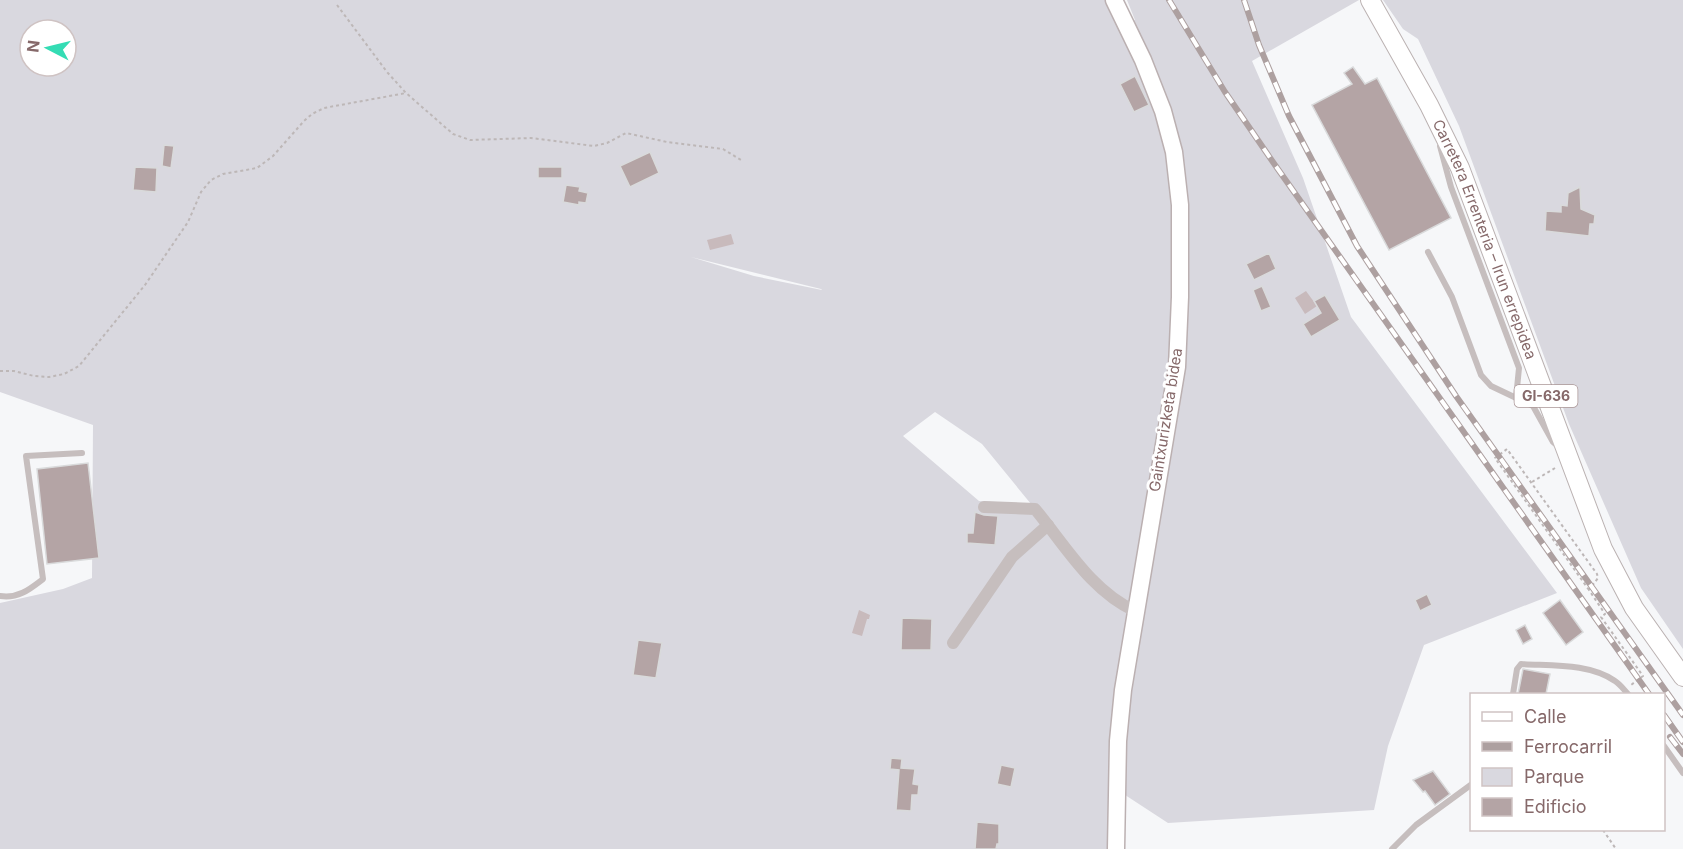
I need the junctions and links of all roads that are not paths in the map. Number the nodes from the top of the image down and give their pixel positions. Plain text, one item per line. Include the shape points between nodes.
1 (1114, 0) edge
2 (1370, 0) edge
3 (1430, 105) junction
4 (1428, 252) dead end
5 (1516, 398) junction
6 (82, 453) dead end
7 (1563, 460) junction
8 (984, 507) dead end
9 (1048, 525) junction
10 (0, 596) edge
11 (1135, 611) junction
12 (953, 643) dead end
13 (1683, 677) edge
14 (1626, 692) edge
15 (1513, 693) edge
16 (1665, 747) edge
17 (1683, 773) edge
18 (1470, 785) edge
19 (1116, 849) edge
20 (1392, 849) edge

1 - 11 main road, Gaintxurizketa bidea via 1163,111 1174,152 1179,205 1177,367
2 - 3 main road, Carretera Errenteria – Irun errepidea / GI-636
3 - 5 lane via 1451,187 1519,368
3 - 7 main road, Carretera Errenteria – Irun errepidea / GI-636 via 1474,201
4 - 5 lane via 1452,297 1481,375 1491,386
5 - 7 lane via 1533,406
6 - 10 lane via 26,456 43,579 24,593
7 - 13 main road, Carretera Errenteria – Irun errepidea / GI-636 via 1634,608
8 - 9 street via 1035,509
9 - 11 street via 1098,587 1116,603
9 - 12 street via 1012,557
11 - 19 main road, Gaintxurizketa bidea via 1118,741
14 - 15 lane via 1615,681 1581,669 1521,664
16 - 17 lane
18 - 20 lane via 1416,825

